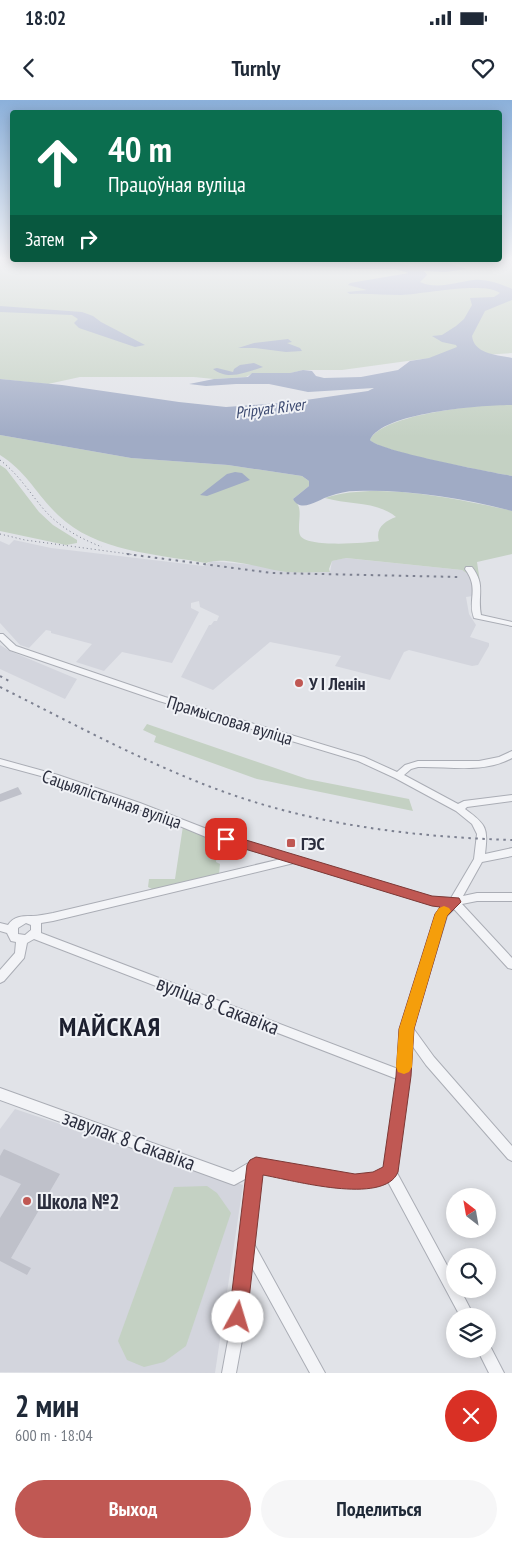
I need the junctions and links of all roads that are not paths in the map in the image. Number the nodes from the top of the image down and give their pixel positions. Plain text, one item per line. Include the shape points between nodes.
1 (469, 568) dead end
2 (512, 624) edge
3 (0, 636) edge
4 (512, 754) edge
5 (0, 762) edge
6 (398, 776) junction
7 (512, 798) edge
8 (459, 809) junction
9 (512, 852) edge
10 (479, 859) junction
11 (294, 860) junction
12 (512, 897) edge
13 (454, 902) junction
14 (53, 917) junction
15 (30, 920) junction
16 (0, 927) edge
17 (12, 930) junction
18 (35, 934) junction
19 (22, 940) junction
20 (512, 964) edge
21 (0, 978) edge
22 (406, 1029) junction
23 (403, 1076) junction
24 (0, 1094) edge
25 (512, 1155) edge
26 (256, 1165) junction
27 (390, 1172) junction
28 (246, 1243) junction
29 (463, 1308) edge
30 (489, 1358) edge
31 (229, 1373) edge
32 (318, 1373) edge
33 (497, 1373) edge

1 - 2 street via 476,576 478,616
3 - 6 street, Прамысловая вуліца via 13,648 162,699 361,759
4 - 6 street via 490,763 418,764 408,767
5 - 11 street, Сацыялістычная вуліца via 55,777 209,834
6 - 8 street, Прамысловая вуліца
7 - 8 street via 464,804
8 - 10 street, Прамысловая вуліца via 476,822 482,834
9 - 10 street
10 - 13 street
11 - 13 street, Сацыялістычная вуліца via 432,901
11 - 14 street
12 - 13 street, Сацыялістычная вуліца via 477,897
13 - 20 street
13 - 22 street via 442,914
14 - 15 street
14 - 18 street
15 - 17 street via 18,921
15 - 18 street via 37,926
16 - 17 street
17 - 19 street via 13,936
18 - 19 street
18 - 23 street, вуліца 8 Сакавіка
19 - 21 street via 20,955
22 - 23 street
22 - 25 street
23 - 27 street
24 - 26 street, завулак 8 Сакавіка via 234,1178
26 - 27 street via 355,1182 375,1180
26 - 28 street
27 - 29 street
28 - 31 street
28 - 32 street
30 - 33 street

